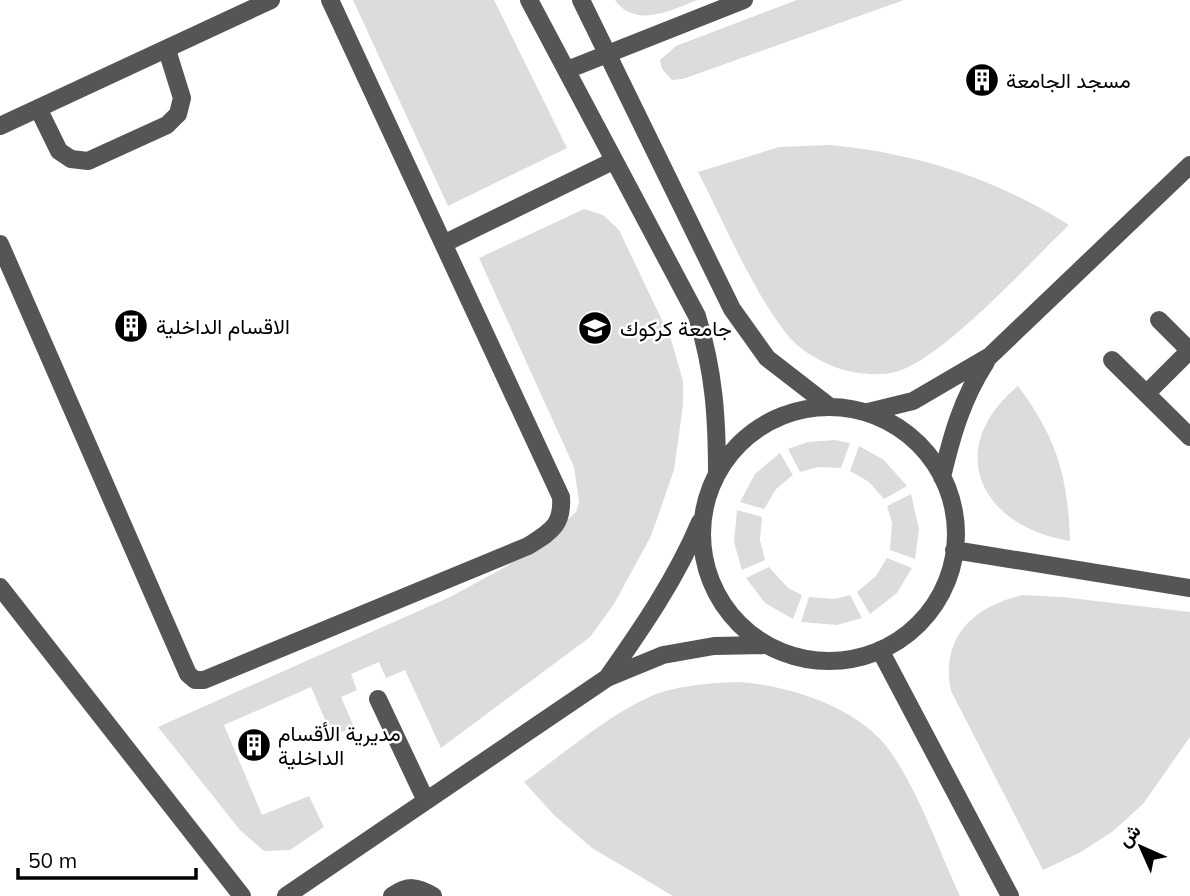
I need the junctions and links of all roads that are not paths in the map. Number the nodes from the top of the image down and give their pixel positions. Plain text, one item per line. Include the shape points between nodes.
1 (271, 0) edge
2 (330, 0) edge
3 (529, 0) edge
4 (581, 0) edge
5 (744, 0) edge
6 (167, 50) junction
7 (606, 54) junction
8 (567, 70) junction
9 (38, 108) junction
10 (0, 126) edge
11 (613, 161) junction
12 (1190, 164) edge
13 (444, 243) junction
14 (0, 244) edge
15 (1159, 320) dead end
16 (1190, 350) edge
17 (989, 356) junction
18 (1112, 360) dead end
19 (1146, 394) junction
20 (829, 406) junction
21 (868, 412) junction
22 (1190, 437) edge
23 (717, 475) junction
24 (942, 477) junction
25 (704, 512) junction
26 (954, 550) junction
27 (0, 587) edge
28 (1190, 588) edge
29 (769, 645) junction
30 (880, 650) junction
31 (607, 678) junction
32 (378, 699) dead end
33 (426, 801) junction
34 (242, 896) edge
35 (286, 896) edge
36 (392, 896) edge
37 (433, 896) edge
38 (1010, 896) edge

1 - 6 lane
2 - 13 lane
3 - 8 lane
4 - 7 lane
5 - 7 lane
6 - 9 lane
6 - 9 lane via 182,98 178,114 167,125 88,161 71,159 60,151
7 - 8 lane
7 - 20 lane via 748,335 767,358
8 - 11 lane
9 - 10 lane
11 - 13 lane
11 - 23 lane via 697,316 716,402
12 - 17 lane
13 - 14 lane via 561,497 562,514 551,531 528,546 204,680 188,674
15 - 16 lane
16 - 19 lane
17 - 21 lane via 913,401
17 - 24 lane via 968,390
18 - 19 lane
19 - 22 lane
20 - 21 lane
20 - 23 lane via 791,412 756,428 728,455
21 - 24 lane via 902,429 930,456
23 - 25 lane
24 - 26 lane via 956,527
25 - 29 lane via 701,529 706,570 724,608 752,637
25 - 31 lane via 654,612
26 - 28 lane
26 - 30 lane via 936,604 908,634
27 - 34 lane
29 - 30 lane via 790,656 831,662
29 - 31 lane via 713,646 663,655
30 - 38 lane
31 - 33 lane
32 - 33 lane
33 - 35 lane
36 - 37 lane via 403,888 419,887

